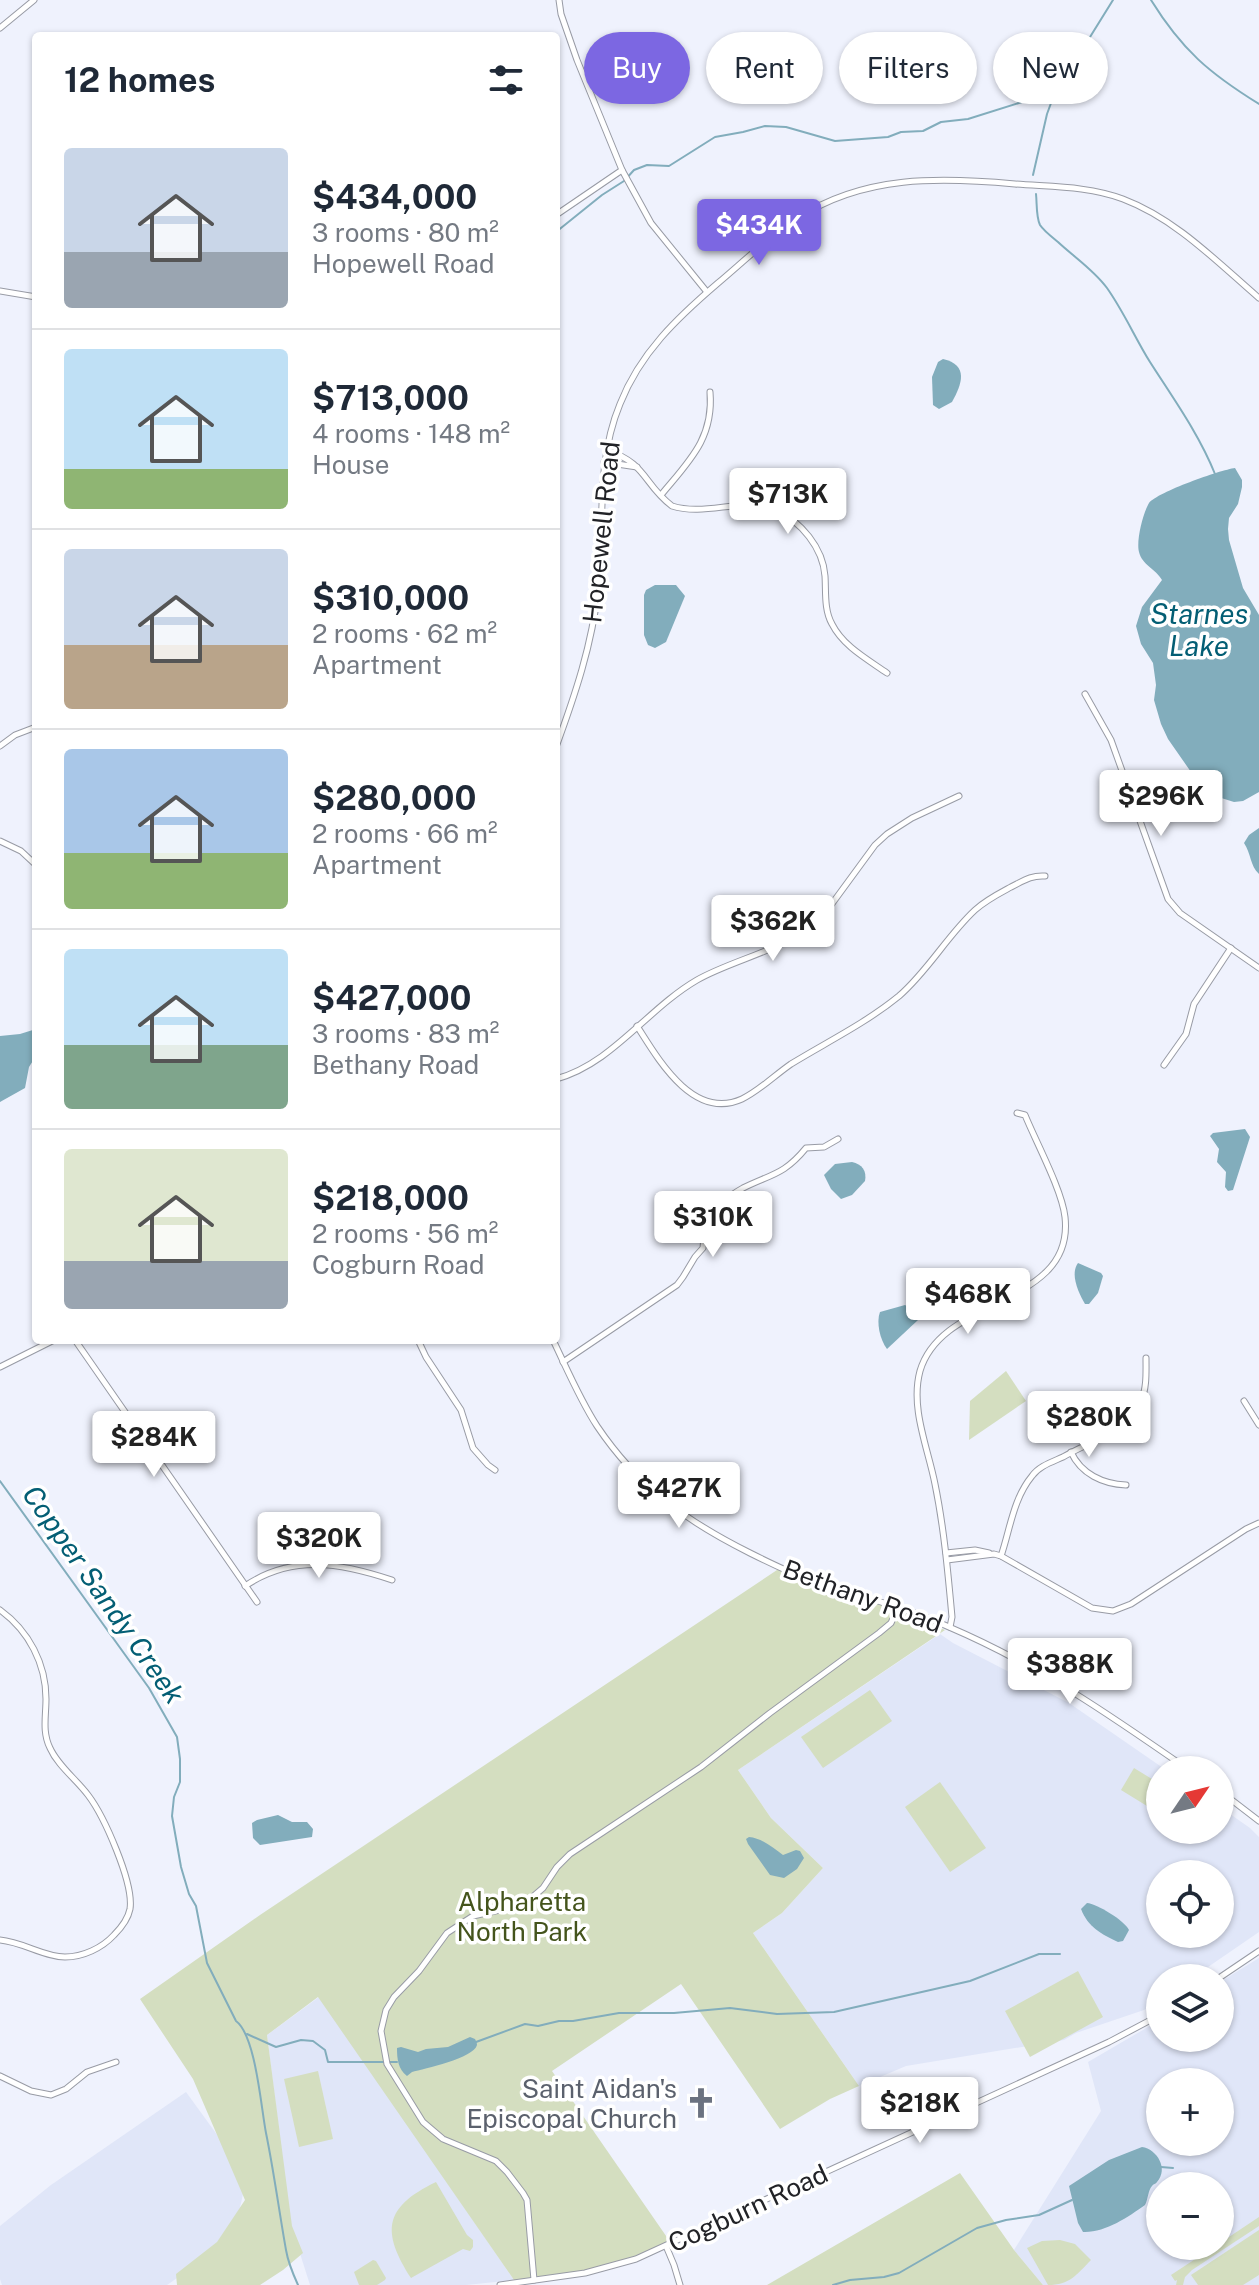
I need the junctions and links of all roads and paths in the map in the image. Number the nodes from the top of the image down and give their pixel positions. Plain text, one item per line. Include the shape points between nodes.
1 (34, 0) edge
2 (559, 0) edge
3 (0, 28) edge
4 (622, 170) junction
5 (560, 212) edge
6 (0, 291) edge
7 (707, 292) junction
8 (32, 296) edge
9 (1259, 298) edge
10 (710, 392) dead end
11 (606, 450) junction
12 (604, 462) junction
13 (638, 468) junction
14 (661, 495) junction
15 (887, 673) dead end
16 (1085, 694) dead end
17 (32, 729) edge
18 (560, 735) edge
19 (0, 746) edge
20 (959, 796) dead end
21 (0, 841) edge
22 (32, 861) edge
23 (1045, 876) dead end
24 (1231, 948) junction
25 (1259, 968) edge
26 (637, 1026) junction
27 (1164, 1065) dead end
28 (560, 1077) edge
29 (1017, 1113) dead end
30 (838, 1139) dead end
31 (46, 1344) edge
32 (78, 1344) edge
33 (420, 1344) edge
34 (555, 1344) edge
35 (1146, 1358) dead end
36 (563, 1362) junction
37 (0, 1367) edge
38 (1244, 1401) dead end
39 (1259, 1425) edge
40 (1071, 1452) junction
41 (495, 1470) dead end
42 (1126, 1485) dead end
43 (1259, 1523) edge
44 (997, 1555) junction
45 (946, 1556) junction
46 (392, 1580) dead end
47 (245, 1586) junction
48 (257, 1602) dead end
49 (898, 1607) junction
50 (0, 1610) edge
51 (950, 1627) junction
52 (1168, 1756) edge
53 (1234, 1802) edge
54 (1259, 1821) edge
55 (0, 1940) edge
56 (1259, 1951) edge
57 (1234, 1968) edge
58 (1146, 2022) edge
59 (116, 2062) dead end
60 (0, 2076) edge
61 (666, 2246) junction
62 (534, 2280) junction
63 (500, 2285) edge
64 (680, 2285) edge

1 - 3 street
2 - 4 street
4 - 5 street
4 - 7 street via 651,223
6 - 8 street
7 - 9 street, Hopewell Road via 777,234 822,205 874,186 940,179 1076,188 1121,198 1174,226
7 - 11 street, Hopewell Road via 641,363 619,404
10 - 14 street via 703,442
11 - 12 street, Hopewell Road
11 - 13 street
12 - 13 street
12 - 18 street, Hopewell Road via 595,617 583,672
13 - 14 street
14 - 15 street via 677,508 704,511 757,505 790,519 821,556 833,627
16 - 24 street via 1111,740 1168,899
17 - 19 street
20 - 26 street via 887,834 813,926 695,981
21 - 22 street
23 - 26 street via 1034,875 985,902 901,994 740,1100 710,1102 690,1093
24 - 25 street
24 - 27 street via 1194,1004 1186,1034
26 - 28 street via 585,1068
29 - 45 street via 1025,1115 1062,1203 1064,1239 1048,1273 950,1330 933,1346 921,1369 918,1409
30 - 36 street via 806,1148 782,1171 743,1188 706,1214 703,1248 677,1285
31 - 37 street
32 - 47 street
33 - 41 street via 461,1410 473,1448
34 - 36 street, Bethany Road
35 - 40 street via 1145,1386 1136,1409 1115,1429
36 - 49 street, Bethany Road via 612,1447 676,1511 790,1572
38 - 39 street
40 - 42 street via 1095,1477
40 - 44 street via 1031,1476
43 - 44 street via 1113,1611 1092,1608
44 - 45 street
45 - 51 street
46 - 47 street via 343,1566 301,1565
47 - 48 street
49 - 51 street, Bethany Road
49 - 62 street via 879,1633 701,1767 570,1854 531,1899 480,1913 451,1929 390,2004 381,2031 387,2064 419,2116 443,2139 490,2157 527,2200
50 - 55 street via 24,1632 38,1656 48,1744 104,1820 130,1898 128,1916 113,1937 79,1955 60,1957
51 - 52 street, Bethany Road via 1067,1687
53 - 54 street
56 - 57 street
58 - 61 street, Cogburn Road
59 - 60 street via 87,2072 51,2095
61 - 62 street, Cogburn Road via 611,2268
61 - 64 street
62 - 63 street, Cogburn Road

